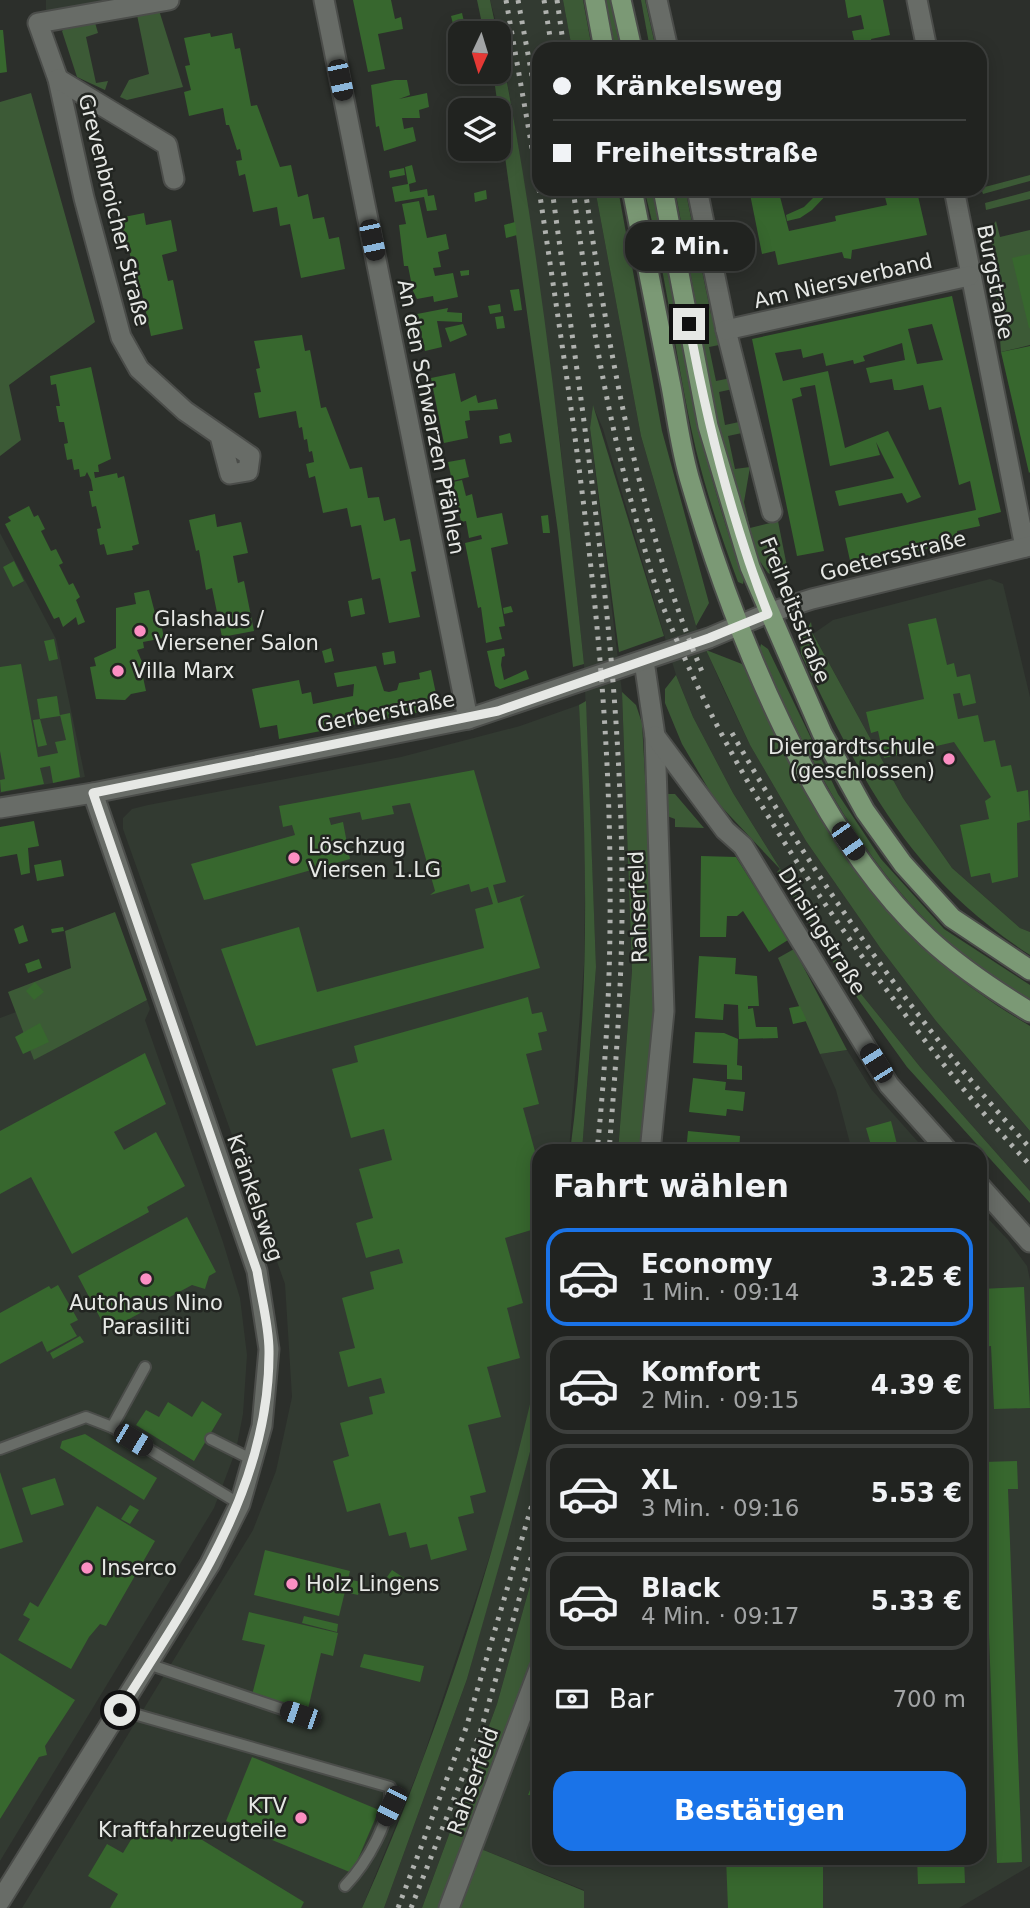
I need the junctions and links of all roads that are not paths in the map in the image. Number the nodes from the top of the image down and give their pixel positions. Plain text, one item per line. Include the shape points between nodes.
1 (169, 0) edge
2 (324, 0) edge
3 (594, 0) edge
4 (621, 0) edge
5 (657, 0) edge
6 (917, 0) edge
7 (603, 42) edge
8 (630, 42) edge
9 (666, 42) edge
10 (926, 42) edge
11 (58, 79) junction
12 (174, 179) dead end
13 (633, 196) edge
14 (664, 196) edge
15 (698, 196) edge
16 (955, 196) edge
17 (970, 276) junction
18 (726, 330) junction
19 (220, 436) dead end
20 (772, 512) dead end
21 (1028, 547) edge
22 (768, 614) junction
23 (738, 625) junction
24 (644, 661) junction
25 (468, 719) junction
26 (654, 736) junction
27 (93, 793) junction
28 (0, 808) edge
29 (1030, 970) edge
30 (1030, 1012) edge
31 (651, 1144) edge
32 (942, 1144) edge
33 (987, 1194) edge
34 (1030, 1242) edge
35 (145, 1367) dead end
36 (112, 1427) junction
37 (211, 1439) dead end
38 (0, 1449) edge
39 (254, 1461) junction
40 (240, 1504) junction
41 (148, 1664) junction
42 (532, 1688) edge
43 (120, 1710) junction
44 (300, 1715) dead end
45 (345, 1886) dead end
46 (0, 1901) edge
47 (449, 1908) edge

1 - 11 street, Grevenbroicher Straße via 38,23
2 - 25 street, An den Schwarzen Pfählen
3 - 7 main road
4 - 8 main road
5 - 9 street
6 - 10 street
11 - 12 street, Grevenbroicher Straße via 167,145
11 - 19 street, Grevenbroicher Straße via 121,337 139,369
13 - 23 main road via 690,482
14 - 22 main road, Freiheitsstraße via 708,426
15 - 18 street, Freiheitsstraße
16 - 17 street, Burgstraße
17 - 18 street, Am Niersverband
17 - 21 street, Burgstraße
18 - 20 street, Freiheitsstraße
21 - 22 street, Goetersstraße via 812,599
22 - 23 street, Gerberstraße
22 - 29 main road, Freiheitsstraße via 822,733 865,811 903,864 952,918
23 - 24 street, Gerberstraße
23 - 30 main road via 833,820 876,882 927,937 983,984
24 - 25 street, Gerberstraße
24 - 26 street, Rahserfeld
25 - 27 street, Gerberstraße
26 - 31 street, Rahserfeld via 664,1011
26 - 32 street, Dinsingstraße via 743,846 889,1085
27 - 28 street, Gerberstraße
27 - 39 street, Kränkelsweg via 257,1271 269,1349
33 - 34 street
35 - 36 lane
36 - 38 lane via 86,1417
36 - 40 lane
37 - 39 lane
39 - 40 street, Kränkelsweg
40 - 41 street, Kränkelsweg via 210,1564
41 - 43 street, Kränkelsweg
41 - 44 lane
42 - 47 street, Rahserfeld
43 - 45 lane via 390,1787 391,1806 357,1874
43 - 46 street, Kränkelsweg

